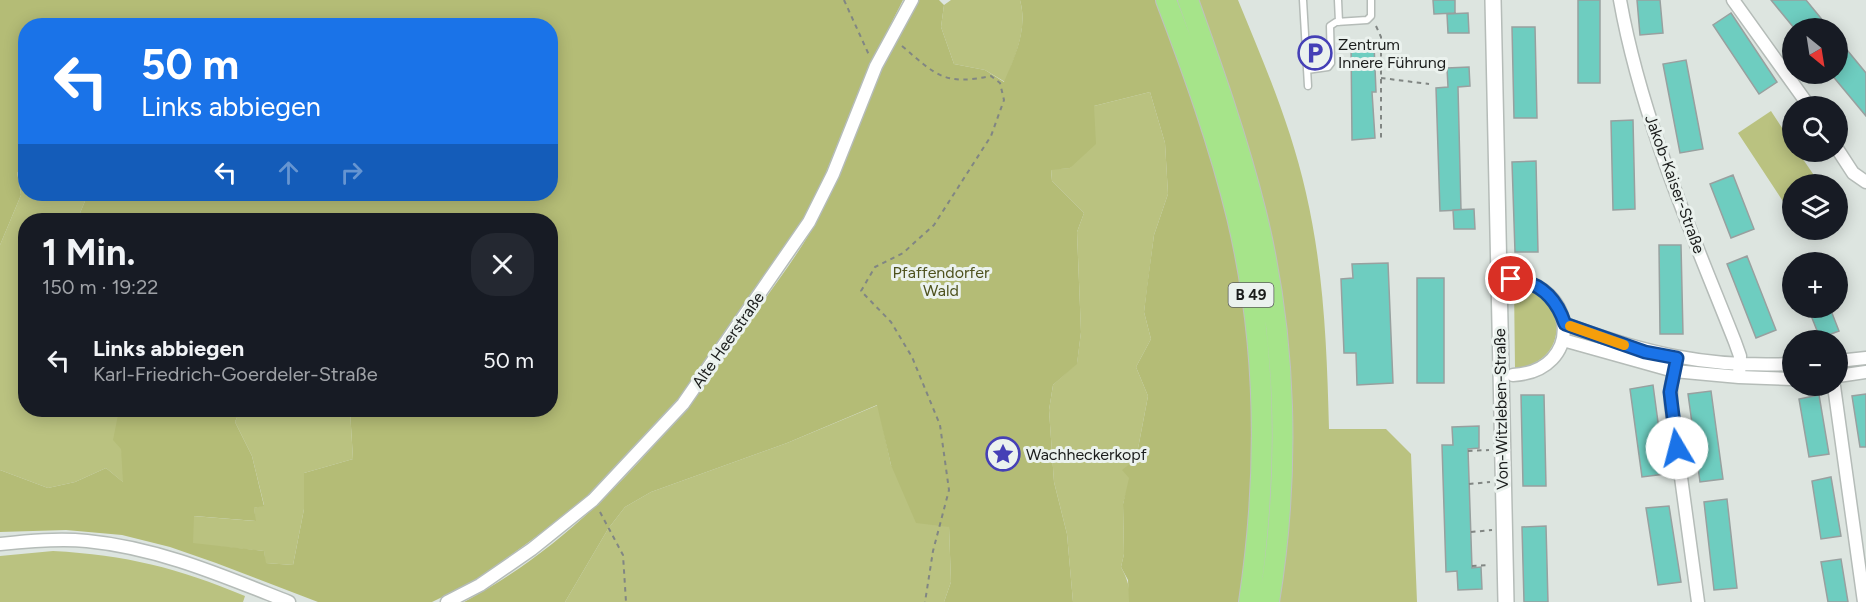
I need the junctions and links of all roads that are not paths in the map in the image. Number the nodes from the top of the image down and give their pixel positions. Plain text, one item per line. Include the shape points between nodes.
1 (912, 0) edge
2 (1166, 0) edge
3 (1188, 0) edge
4 (1304, 0) edge
5 (1338, 0) edge
6 (1371, 0) edge
7 (1493, 0) edge
8 (1620, 0) edge
9 (1733, 0) edge
10 (1339, 22) junction
11 (1307, 70) junction
12 (1308, 86) dead end
13 (1802, 96) edge
14 (1846, 162) edge
15 (1866, 182) edge
16 (1511, 279) dead end
17 (1565, 324) junction
18 (1563, 340) junction
19 (1866, 358) edge
20 (1848, 360) edge
21 (1675, 364) junction
22 (1782, 365) edge
23 (1740, 371) junction
24 (1866, 372) edge
25 (1513, 375) dead end
26 (1848, 375) edge
27 (1782, 377) edge
28 (1835, 396) edge
29 (0, 544) edge
30 (290, 602) edge
31 (447, 602) edge
32 (1249, 602) edge
33 (1269, 602) edge
34 (1506, 602) edge
35 (1698, 602) edge
36 (1864, 602) edge

1 - 31 street, Alte Heerstraße via 876,66 833,174 792,249 668,422 593,500 532,549 480,585
2 - 32 highway, B 49 via 1224,170 1255,321 1262,443 1260,507
3 - 33 highway, B 49 via 1243,164 1270,290 1282,433 1280,510
4 - 11 lane
5 - 10 lane
6 - 10 lane via 1367,20
7 - 34 street, Von-Witzleben-Straße
8 - 23 street, Jakob-Kaiser-Straße via 1636,72 1689,225 1736,342
9 - 13 street
10 - 11 lane via 1330,29 1329,65
11 - 12 lane
14 - 15 street
16 - 17 street via 1543,289
17 - 18 street
17 - 21 street
18 - 21 street
18 - 25 street via 1543,367
19 - 20 street
21 - 23 street
21 - 35 street via 1671,404
22 - 23 street
23 - 27 street
24 - 26 street
28 - 36 street
29 - 30 street via 86,541 136,549 166,556

